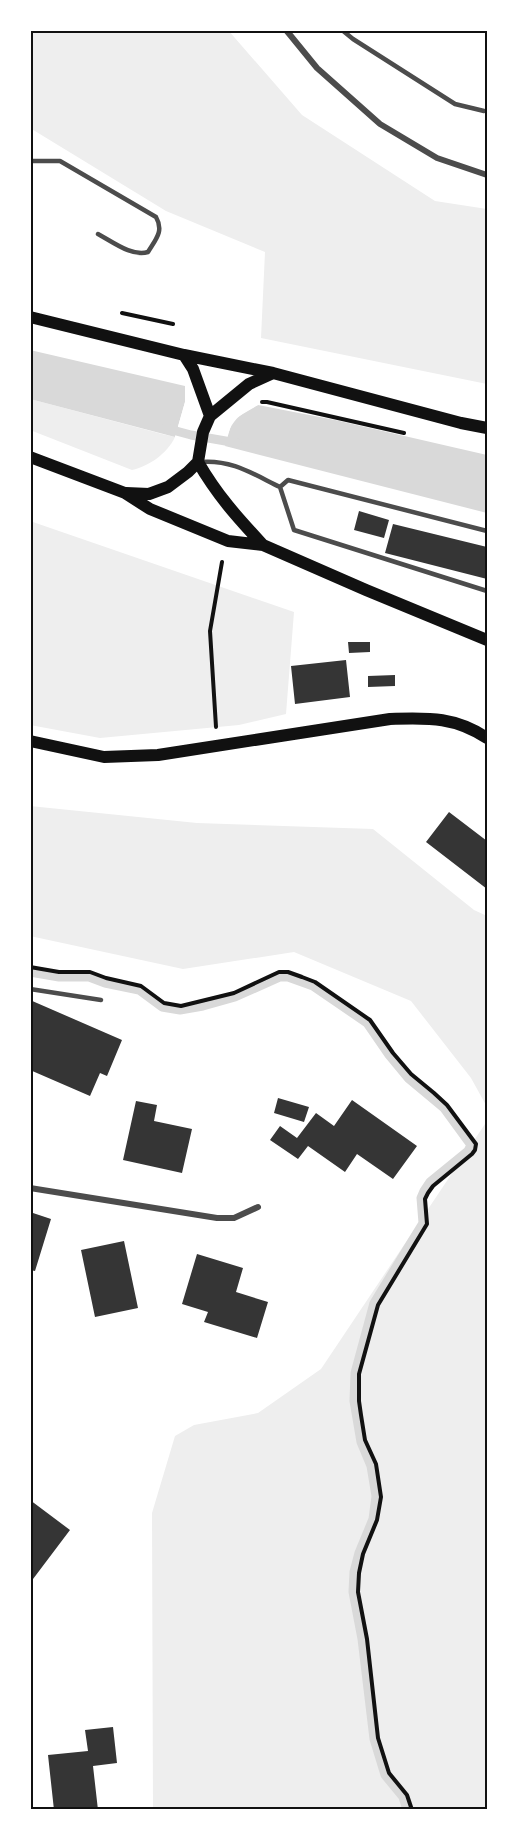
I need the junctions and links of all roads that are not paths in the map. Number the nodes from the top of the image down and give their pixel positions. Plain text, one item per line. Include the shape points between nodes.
1 (286, 30) edge
2 (342, 30) edge
3 (484, 111) dead end
4 (30, 161) edge
5 (487, 175) edge
6 (98, 234) dead end
7 (30, 317) edge
8 (184, 355) junction
9 (273, 374) junction
10 (210, 416) junction
11 (487, 428) edge
12 (30, 457) edge
13 (198, 462) junction
14 (280, 487) junction
15 (125, 493) junction
16 (487, 531) edge
17 (262, 545) junction
18 (487, 591) edge
19 (487, 640) edge
20 (487, 738) edge
21 (30, 741) edge
22 (30, 989) edge
23 (101, 1000) dead end
24 (30, 1188) edge
25 (258, 1207) dead end

1 - 5 street via 317,69 380,124 437,158
2 - 3 lane via 455,104
4 - 6 lane via 60,161 156,217 160,225 148,252 141,254
7 - 8 main road
8 - 9 main road
8 - 10 main road
9 - 10 main road via 249,384
9 - 11 main road
10 - 13 main road
12 - 15 main road
13 - 14 lane via 233,464
13 - 15 main road via 168,487 149,494
13 - 17 main road via 229,509
14 - 16 lane via 288,480
14 - 18 lane via 294,530
15 - 17 main road via 150,509 228,541
17 - 19 main road
20 - 21 main road via 454,722 420,718 390,719 158,755 104,757
22 - 23 lane
24 - 25 street via 217,1218 234,1218

